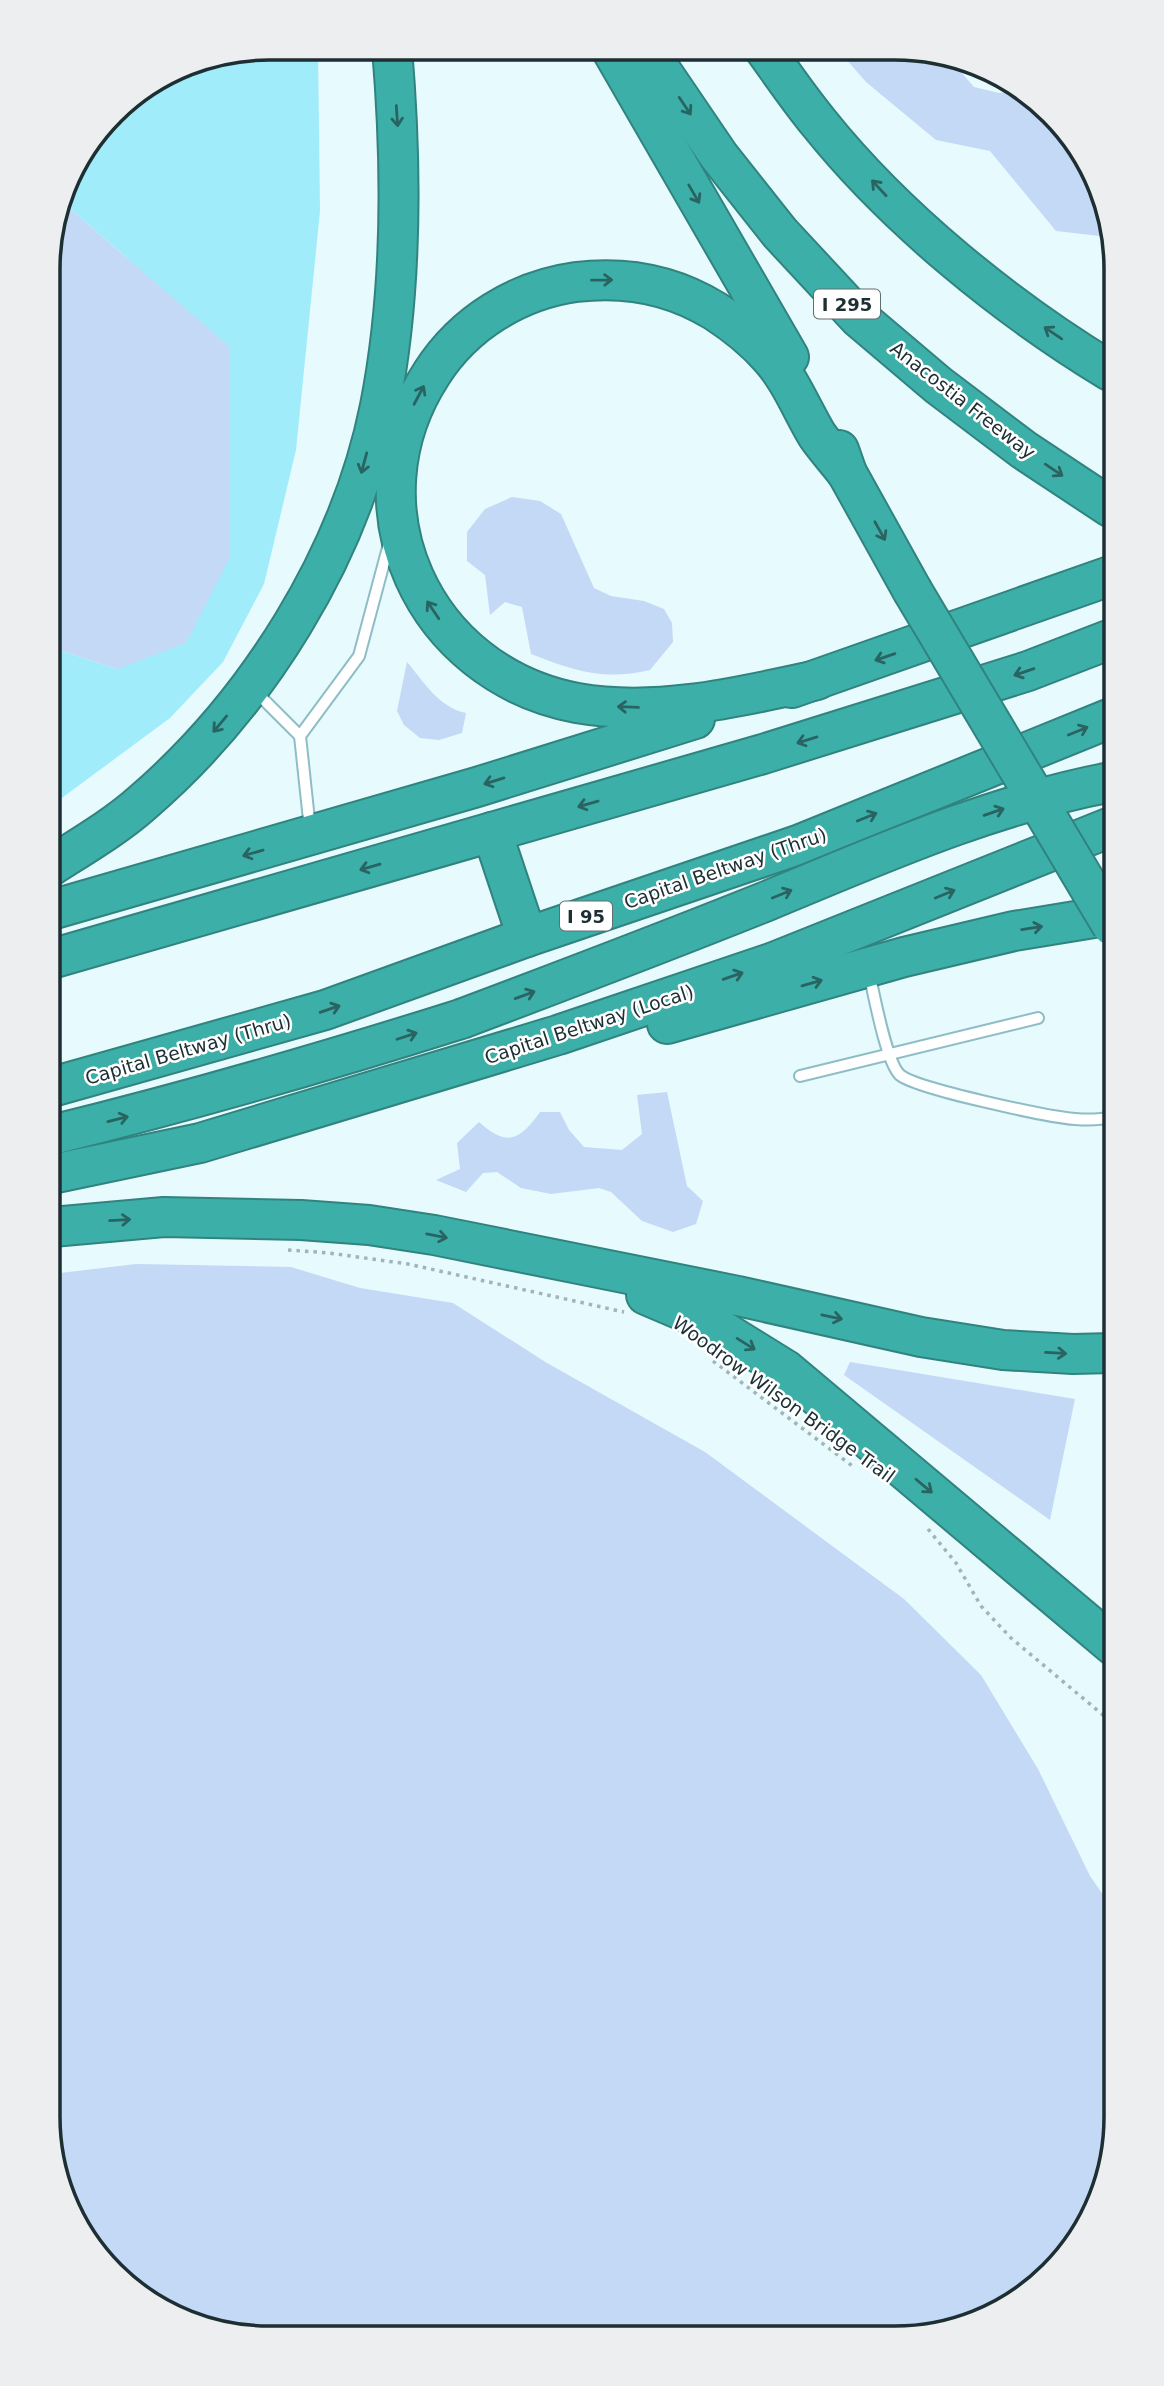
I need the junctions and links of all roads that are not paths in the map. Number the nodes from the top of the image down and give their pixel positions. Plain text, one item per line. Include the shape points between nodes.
1 (393, 60) edge
2 (617, 60) edge
3 (654, 60) edge
4 (772, 60) edge
5 (1104, 367) edge
6 (847, 472) junction
7 (1104, 504) edge
8 (396, 513) junction
9 (1104, 578) edge
10 (1104, 642) edge
11 (817, 680) junction
12 (251, 687) junction
13 (1104, 721) edge
14 (300, 736) junction
15 (1104, 784) edge
16 (1104, 830) edge
17 (492, 832) junction
18 (311, 836) junction
19 (60, 860) edge
20 (60, 907) edge
21 (1104, 913) edge
22 (1104, 916) edge
23 (527, 937) junction
24 (60, 956) edge
25 (867, 967) junction
26 (1038, 1018) dead end
27 (889, 1053) junction
28 (800, 1076) dead end
29 (60, 1085) edge
30 (1104, 1118) edge
31 (60, 1133) edge
32 (200, 1143) junction
33 (60, 1172) edge
34 (60, 1226) edge
35 (525, 1255) junction
36 (1104, 1353) edge
37 (1104, 1637) edge

1 -> 12 highway via 397,216 393,313 380,407 361,475 332,549 295,623
2 -> 6 highway via 832,432
3 -> 7 highway, Anacostia Freeway / I 295 via 780,233 859,318 938,385
5 -> 4 highway via 953,258 884,194 820,124
8 -> 6 highway via 400,446 415,402 440,360 473,326 511,302 546,288 590,280 628,280 673,290 736,326 773,360 819,438
6 -> 21 highway, bridge
11 -> 8 highway via 721,699 640,708 578,703 535,691 488,668 440,621 408,563
8 - 14 lane via 359,656
9 -> 11 highway
10 -> 17 highway via 1028,671 763,754
11 -> 18 highway
12 - 14 lane
12 -> 19 highway via 200,747 141,804
23 -> 13 highway, Capital Beltway (Thru) / I 95 via 798,845
14 - 18 lane
31 -> 15 highway, bridge via 197,1099 461,1019 928,835 1016,804
32 -> 16 highway, Capital Beltway (Local) via 558,1035 761,966
17 - 23 highway
17 -> 24 highway
18 -> 20 highway
25 -> 22 highway via 1014,931
29 -> 23 highway, Capital Beltway (Thru) / I 95 via 325,1010
25 - 27 lane
32 -> 25 highway via 568,1052
26 - 27 lane
27 - 28 lane
27 - 30 lane via 898,1073 936,1090 1073,1119
32 - 33 highway, Capital Beltway (Local)
34 -> 35 highway via 163,1217 301,1220 434,1235
35 -> 36 highway via 948,1341 1003,1350
35 -> 37 highway via 664,1301 746,1343 786,1370

